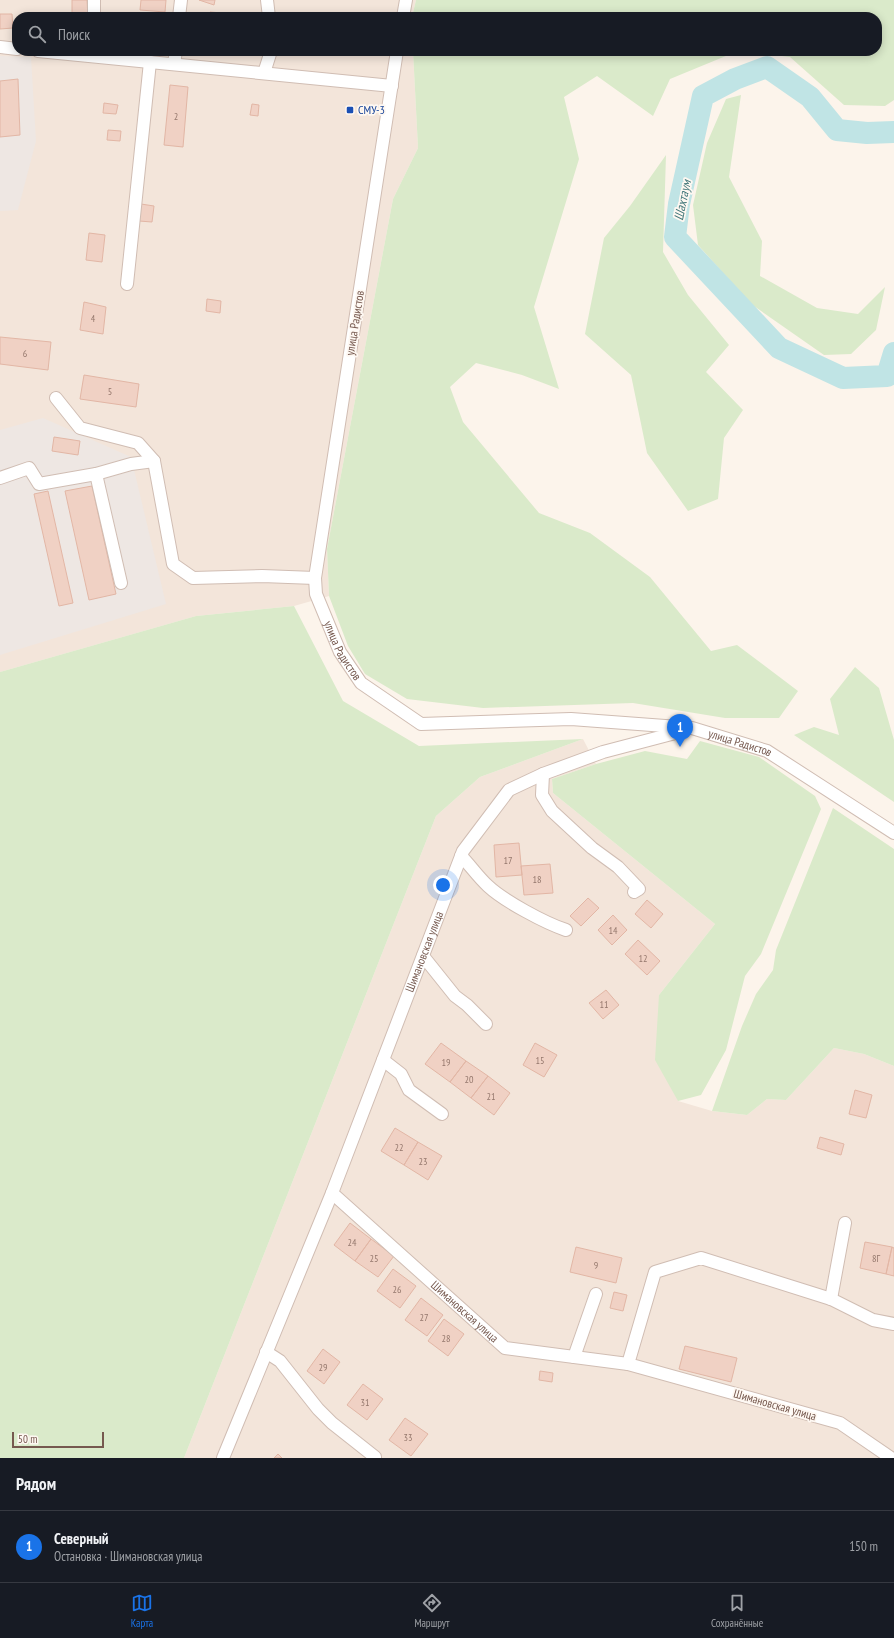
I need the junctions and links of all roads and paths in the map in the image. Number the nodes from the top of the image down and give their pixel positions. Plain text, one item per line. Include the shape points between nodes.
1 (94, 0) edge
2 (181, 0) edge
3 (267, 0) edge
4 (406, 0) edge
5 (94, 12) edge
6 (180, 12) edge
7 (268, 12) edge
8 (404, 12) edge
9 (0, 47) edge
10 (12, 48) edge
11 (105, 56) edge
12 (175, 56) edge
13 (269, 56) edge
14 (396, 56) edge
15 (150, 62) junction
16 (174, 64) junction
17 (264, 73) junction
18 (392, 86) junction
19 (127, 284) dead end
20 (56, 398) dead end
21 (154, 461) junction
22 (96, 474) junction
23 (0, 478) edge
24 (315, 578) junction
25 (121, 583) dead end
26 (692, 728) junction
27 (543, 774) junction
28 (894, 833) edge
29 (461, 856) junction
30 (634, 892) dead end
31 (566, 930) dead end
32 (423, 956) junction
33 (486, 1024) dead end
34 (383, 1060) junction
35 (442, 1114) dead end
36 (332, 1193) junction
37 (845, 1223) dead end
38 (596, 1294) dead end
39 (831, 1299) junction
40 (894, 1324) edge
41 (266, 1352) junction
42 (574, 1357) junction
43 (628, 1364) junction
44 (375, 1457) dead end
45 (223, 1458) edge
46 (891, 1458) edge

1 - 5 street
2 - 6 street
3 - 7 street
4 - 8 street
9 - 10 street
11 - 15 street
12 - 16 street
13 - 17 street
14 - 18 street, улица Радистов
15 - 16 street
15 - 19 street
16 - 17 street
17 - 18 street
18 - 24 street, улица Радистов
20 - 21 street via 80,428 138,443
21 - 22 street via 131,464
21 - 24 street via 173,564 193,578
22 - 23 street via 39,484 29,468
22 - 25 street
24 - 26 street, улица Радистов via 316,594 340,652 361,684 421,724 571,719
26 - 27 street, Шимановская улица via 603,752
26 - 28 street, улица Радистов via 767,751
27 - 29 street, Шимановская улица via 509,790
27 - 30 street via 542,795 552,811 592,848 618,867 639,889
29 - 31 street via 487,885 499,894 555,927
29 - 32 street, Шимановская улица
32 - 33 street via 455,996
32 - 34 street, Шимановская улица
34 - 35 street via 401,1074 408,1090
34 - 36 street, Шимановская улица
36 - 41 street, Шимановская улица
36 - 42 street, Шимановская улица via 505,1348
37 - 39 street
38 - 42 street
39 - 40 street via 873,1320
39 - 43 street via 701,1258 655,1272
41 - 44 street via 280,1361 332,1423
41 - 45 street, Шимановская улица
42 - 43 street, Шимановская улица
43 - 46 street, Шимановская улица via 840,1423

